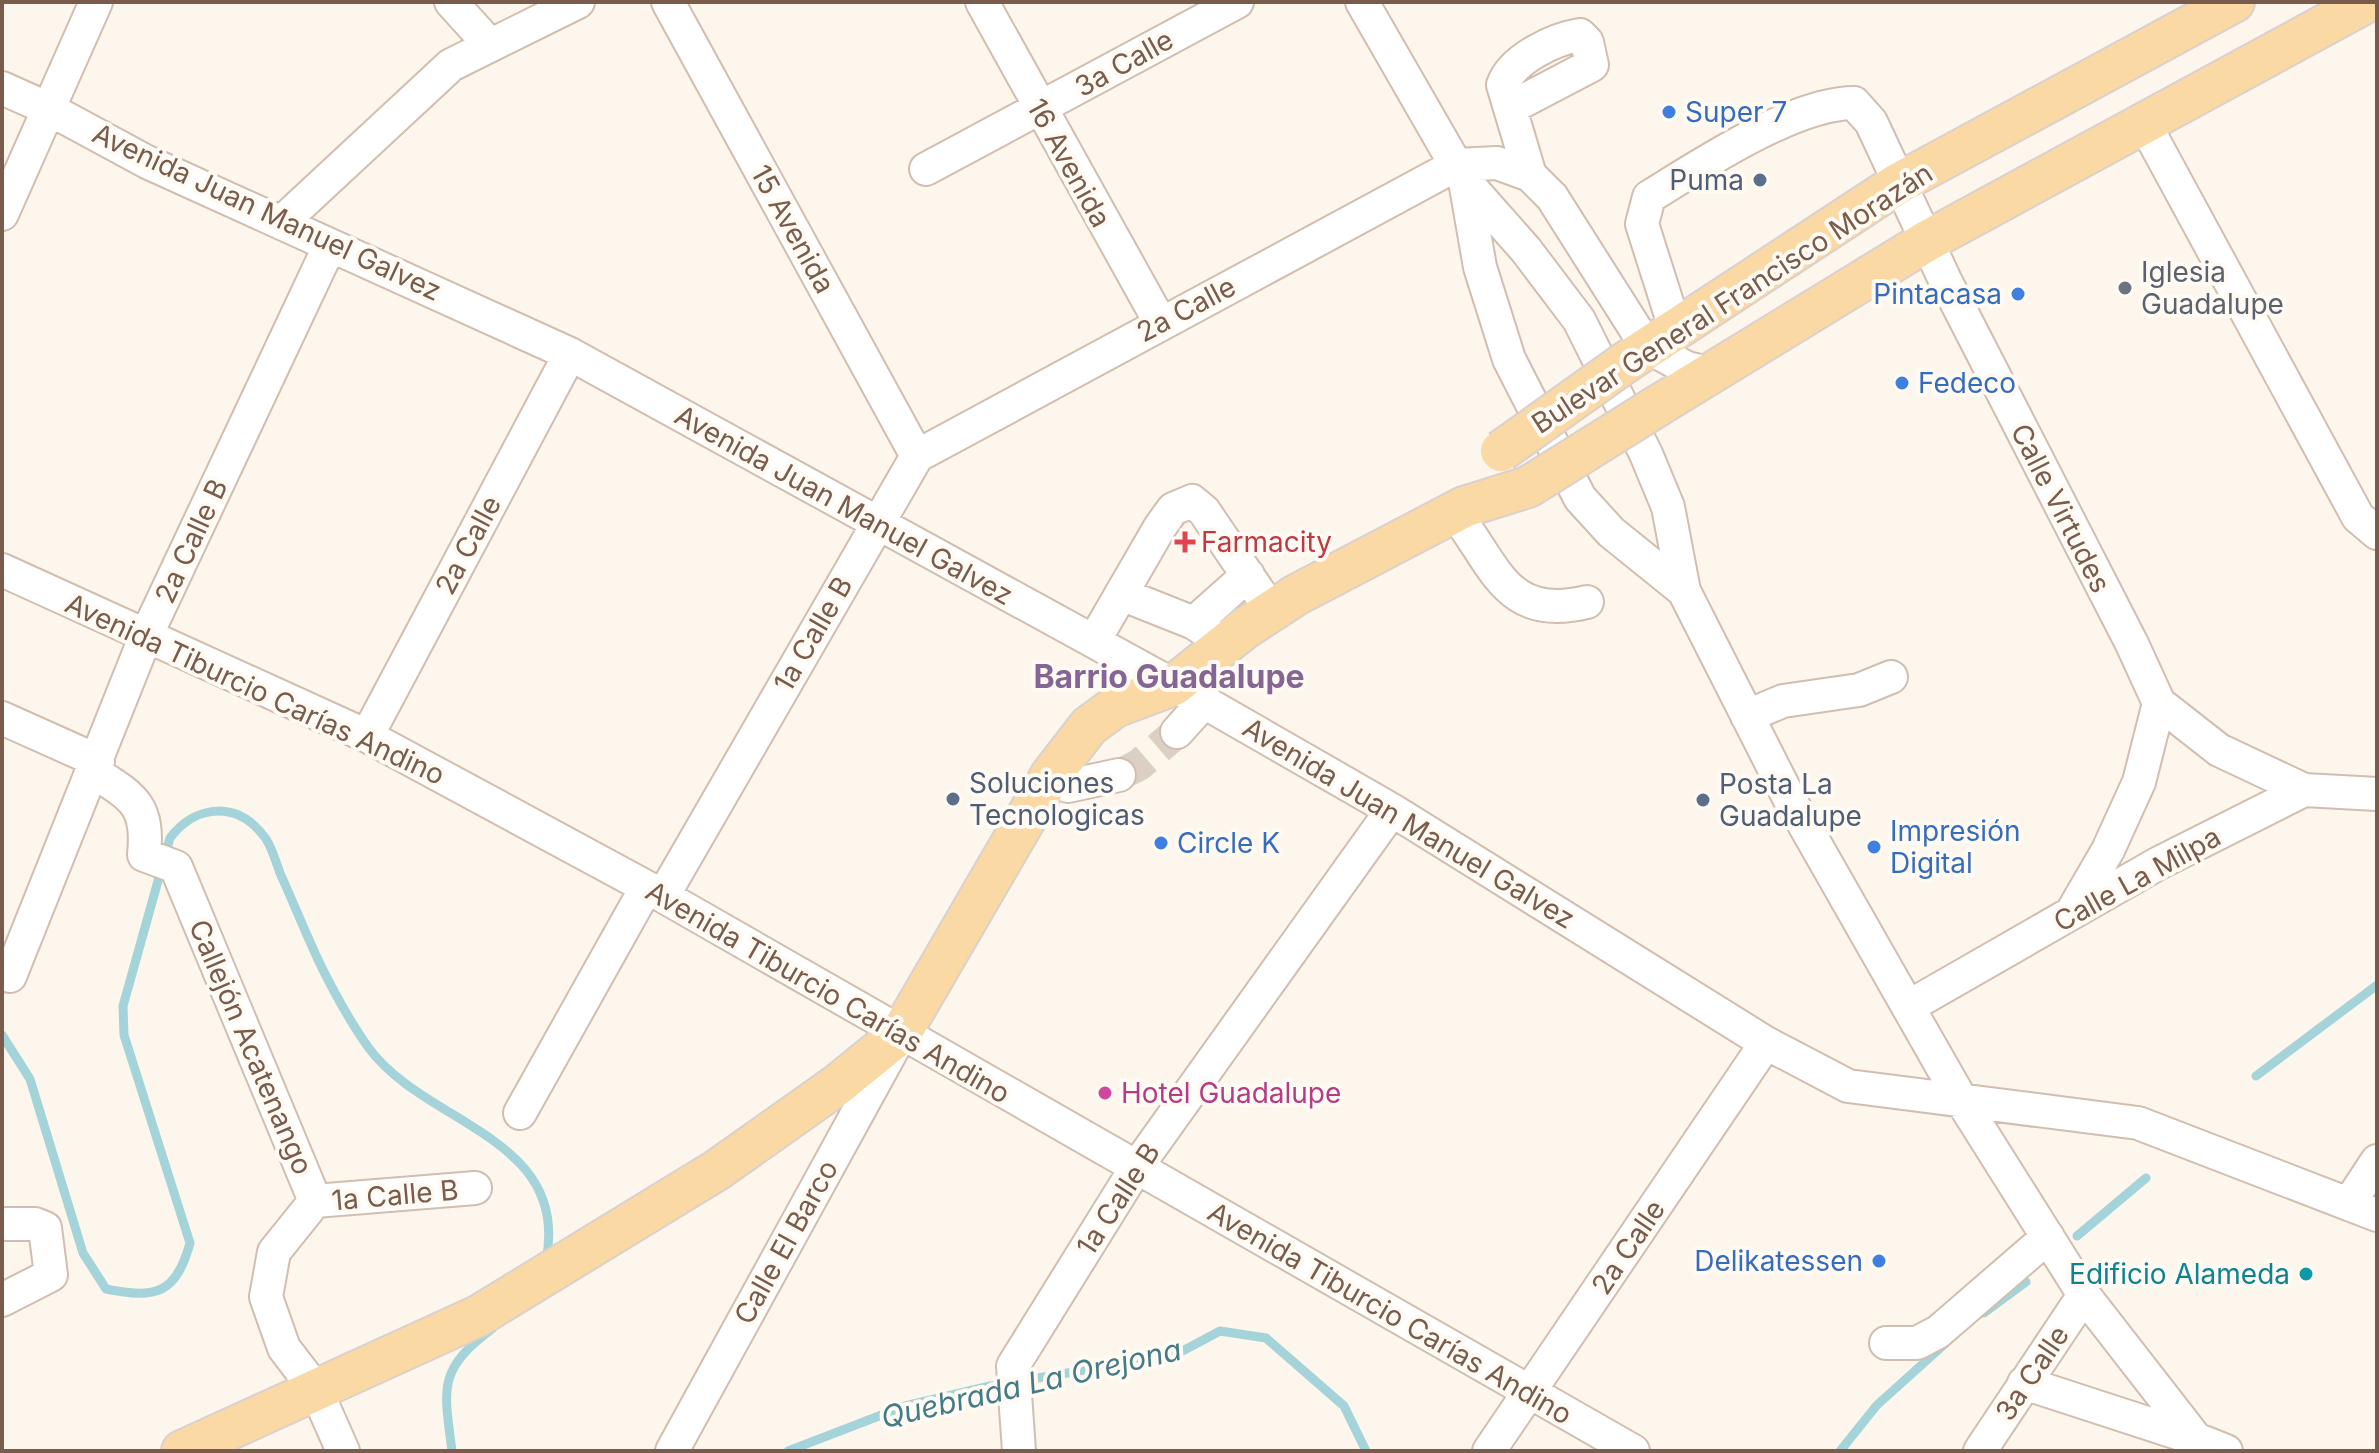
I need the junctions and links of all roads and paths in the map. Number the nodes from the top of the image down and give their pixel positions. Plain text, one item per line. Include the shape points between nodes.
1 (96, 2) edge
2 (451, 2) edge
3 (578, 2) edge
4 (668, 2) edge
5 (982, 2) edge
6 (1237, 2) edge
7 (1362, 2) edge
8 (2234, 2) edge
9 (2367, 2) edge
10 (490, 45) junction
11 (2, 88) edge
12 (1510, 108) dead end
13 (49, 109) junction
14 (1039, 110) junction
15 (2144, 123) junction
16 (926, 169) dead end
17 (1461, 173) junction
18 (1530, 175) junction
19 (1899, 183) junction
20 (2, 214) edge
21 (281, 223) junction
22 (1927, 241) junction
23 (330, 245) junction
24 (1160, 322) junction
25 (1649, 346) junction
26 (570, 354) junction
27 (1709, 373) junction
28 (917, 456) junction
29 (1459, 510) junction
30 (2371, 519) edge
31 (876, 523) junction
32 (2, 570) edge
33 (1248, 575) junction
34 (1684, 591) junction
35 (1121, 594) junction
36 (1587, 602) dead end
37 (1271, 610) junction
38 (1210, 633) junction
39 (145, 638) junction
40 (1094, 641) junction
41 (1891, 677) dead end
42 (1189, 693) junction
43 (2159, 703) junction
44 (1747, 716) junction
45 (2, 718) edge
46 (1177, 732) tunnel mouth
47 (367, 736) junction
48 (96, 767) junction
49 (1051, 775) junction
50 (1119, 775) tunnel mouth
51 (2304, 790) junction
52 (2377, 794) edge
53 (1392, 810) junction
54 (654, 892) junction
55 (2071, 915) junction
56 (10, 976) dead end
57 (1908, 1007) junction
58 (901, 1033) junction
59 (1766, 1043) junction
60 (1960, 1098) junction
61 (520, 1113) dead end
62 (2377, 1161) edge
63 (1136, 1168) junction
64 (475, 1188) dead end
65 (315, 1201) junction
66 (2364, 1208) edge
67 (2, 1224) edge
68 (2048, 1237) junction
69 (2084, 1295) junction
70 (2, 1300) edge
71 (1886, 1343) dead end
72 (2024, 1383) junction
73 (316, 1390) junction
74 (1529, 1393) junction
75 (2196, 1439) junction
76 (182, 1451) edge
77 (343, 1451) edge
78 (672, 1451) edge
79 (1019, 1451) edge
80 (1489, 1451) edge
81 (1633, 1451) edge
82 (1980, 1451) edge
83 (2226, 1451) edge

1 - 13 street
2 - 10 street
3 - 10 street
4 - 28 street, 15 Avenida
5 - 14 street, 16 Avenida
6 - 14 street, 3a Calle
7 - 17 street
8 - 19 main road, Bulevar General Francisco Morazán
9 - 15 main road, Bulevar General Francisco Morazán
10 - 21 street via 451,65
11 - 13 street, Avenida Juan Manuel Galvez
12 - 18 street
13 - 20 street
13 - 21 street, Avenida Juan Manuel Galvez via 147,162
14 - 16 street, 3a Calle
14 - 24 street, 16 Avenida
15 - 22 main road, Bulevar General Francisco Morazán
15 - 30 street
17 - 18 street via 1497,163
17 - 24 street, 2a Calle
17 - 34 street via 1579,320 1668,507
17 - 34 street via 1480,267 1509,359 1580,498 1611,532
18 - 25 street via 1552,197
19 - 22 street, Calle Virtudes
19 - 25 main road, Bulevar General Francisco Morazán
19 - 25 street, Calle Virtudes via 1871,122 1854,103 1831,103 1784,122 1649,197 1642,224
21 - 23 street, Avenida Juan Manuel Galvez
22 - 27 main road, Bulevar General Francisco Morazán
22 - 43 street, Calle Virtudes
23 - 26 street, Avenida Juan Manuel Galvez
23 - 39 street, 2a Calle B
24 - 28 street, 2a Calle
25 - 27 street via 1687,368
25 - 29 main road, Bulevar General Francisco Morazán, bridge via 1501,451
26 - 31 street, Avenida Juan Manuel Galvez
26 - 47 street, 2a Calle
27 - 29 main road, Bulevar General Francisco Morazán, bridge via 1528,487
28 - 31 street, 1a Calle B
29 - 36 street via 1500,579 1521,601 1569,606
29 - 37 main road, Bulevar General Francisco Morazán
31 - 40 street, Avenida Juan Manuel Galvez
31 - 54 street, 1a Calle B
32 - 39 street, Avenida Tiburcio Carías Andino
33 - 35 street via 1192,501 1173,509
33 - 37 street
33 - 38 street
34 - 44 street
35 - 38 street
35 - 40 street
37 - 38 main road, Bulevar General Francisco Morazán
38 - 42 main road, Bulevar General Francisco Morazán
39 - 47 street, Avenida Tiburcio Carías Andino
39 - 48 street, 2a Calle B
40 - 42 street, Avenida Juan Manuel Galvez
41 - 44 street via 1859,690 1783,701
42 - 46 street
42 - 49 main road, Bulevar General Francisco Morazán via 1115,707 1089,726
42 - 53 street, Avenida Juan Manuel Galvez
43 - 51 street, Calle Virtudes via 2219,750
43 - 55 street via 2139,782
44 - 57 street
45 - 48 street
47 - 54 street, Avenida Tiburcio Carías Andino
48 - 56 street, 2a Calle B
48 - 65 street, Callejón Acatenango via 144,814 144,855 176,867
49 - 50 street via 1068,786
49 - 58 main road, Bulevar General Francisco Morazán
51 - 52 street, Calle La Milpa
51 - 55 street, Calle La Milpa via 2159,863
53 - 59 street, Avenida Juan Manuel Galvez
53 - 63 street, 1a Calle B
54 - 58 street, Avenida Tiburcio Carías Andino
54 - 61 street, 1a Calle B
55 - 57 street, Calle La Milpa
57 - 60 street
58 - 63 street, Avenida Tiburcio Carías Andino
58 - 73 main road, Bulevar General Francisco Morazán via 717,1170 599,1244 478,1316
58 - 78 street, Calle El Barco
59 - 60 street, Avenida Juan Manuel Galvez via 1848,1086
59 - 74 street, 2a Calle
60 - 66 street, Avenida Juan Manuel Galvez via 2138,1123
60 - 68 street
62 - 66 street
63 - 74 street, Avenida Tiburcio Carías Andino
63 - 79 street, 1a Calle B via 1013,1366
64 - 65 street, 1a Calle B
65 - 73 street, Callejón Acatenango via 274,1252 266,1297 284,1348
67 - 70 street via 45,1228 51,1275
68 - 69 street
68 - 71 street via 1938,1332 1917,1343
69 - 72 street, 3a Calle
69 - 75 street
72 - 75 street
72 - 82 street, 3a Calle
73 - 76 main road, Bulevar General Francisco Morazán
73 - 77 street, Callejón Acatenango
74 - 80 street, 2a Calle
74 - 81 street, Avenida Tiburcio Carías Andino
75 - 83 street

